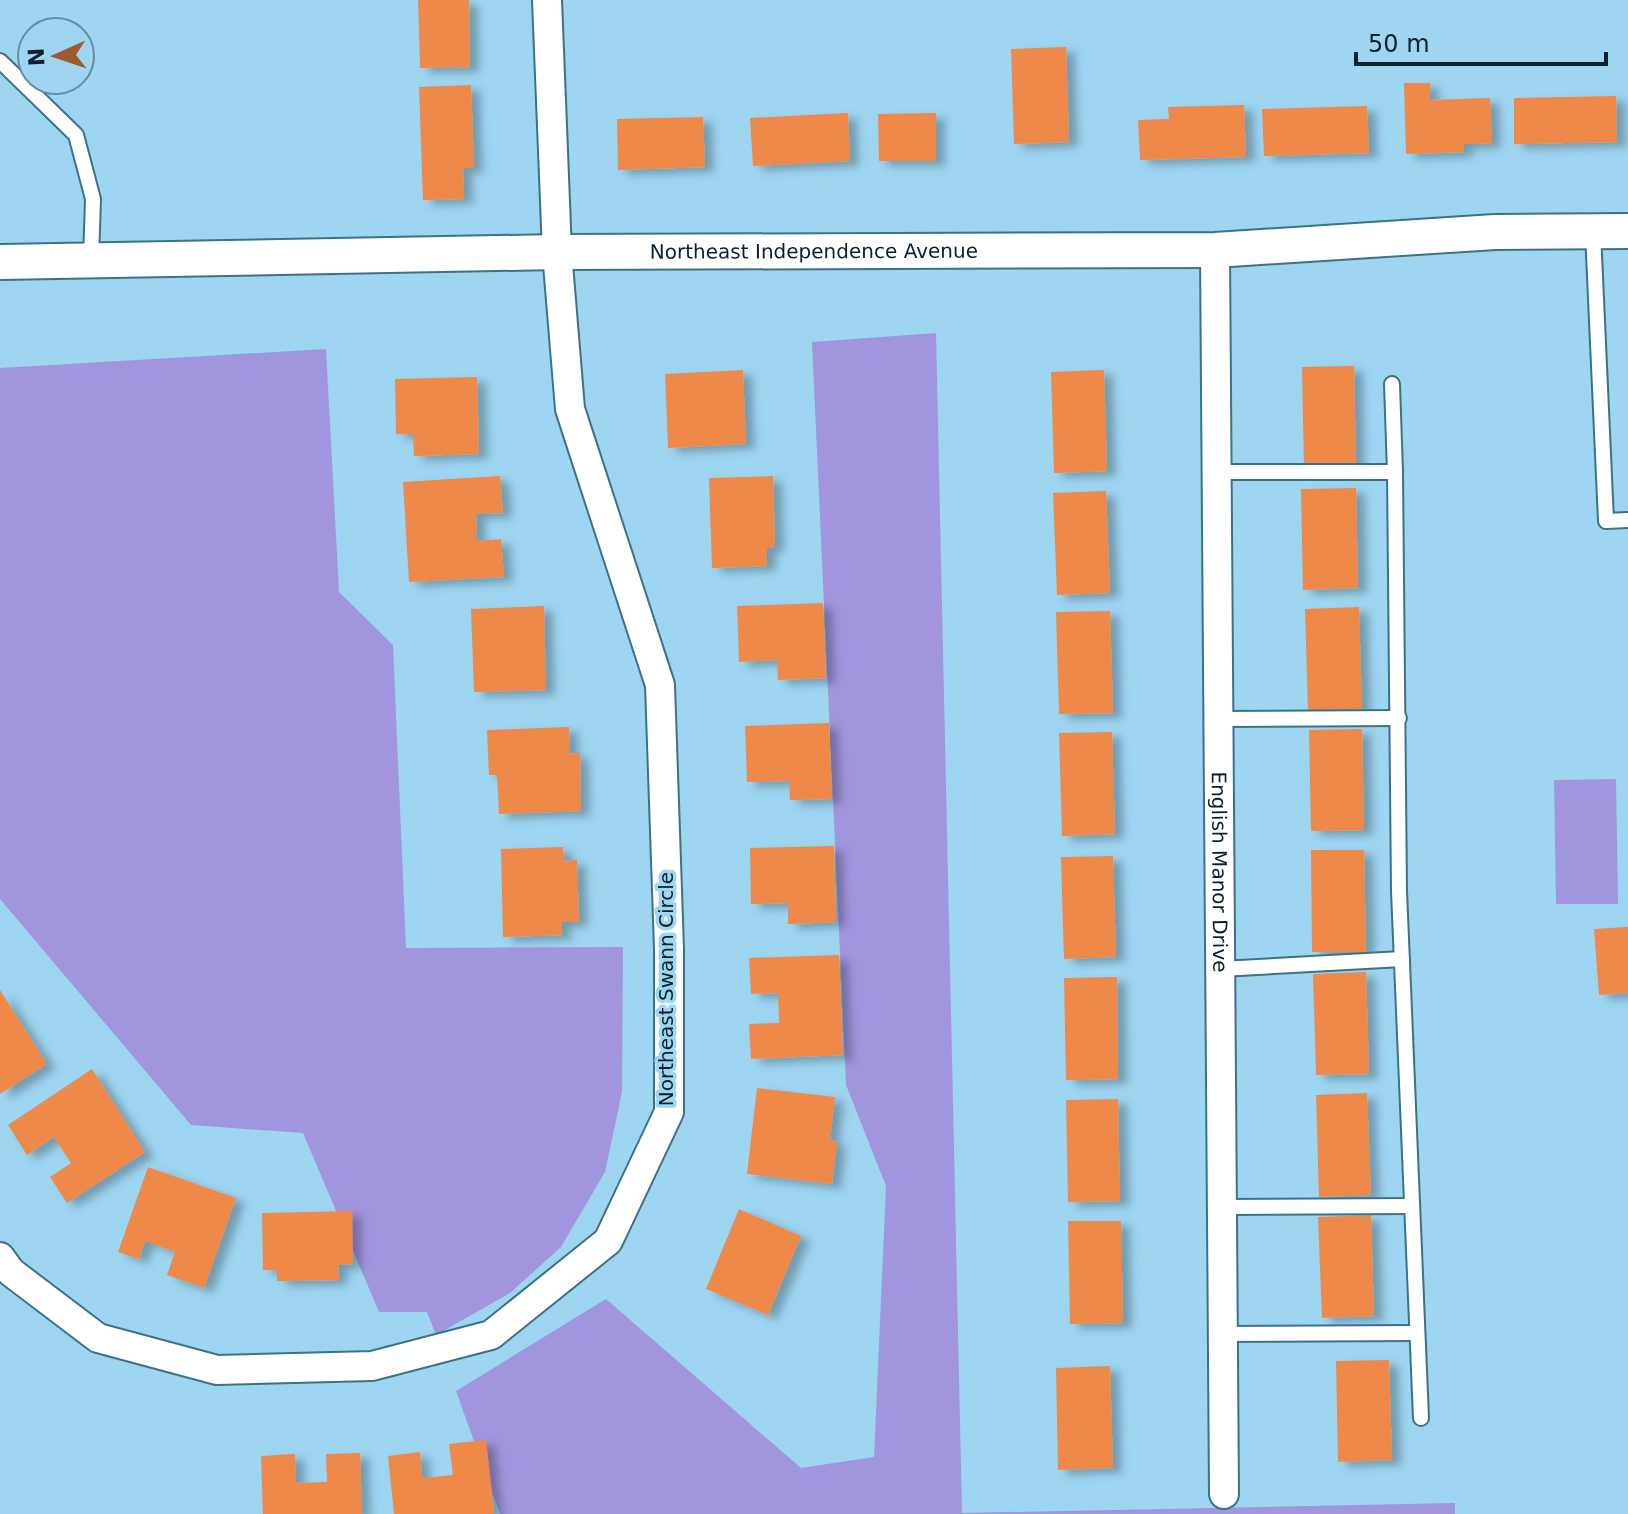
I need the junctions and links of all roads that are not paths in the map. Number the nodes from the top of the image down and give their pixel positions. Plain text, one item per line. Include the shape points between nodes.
1 (547, 0) edge
2 (0, 61) edge
3 (1593, 231) junction
4 (1628, 231) edge
5 (1215, 250) junction
6 (557, 252) junction
7 (91, 261) junction
8 (0, 262) edge
9 (1392, 384) dead end
10 (1217, 472) junction
11 (1395, 472) junction
12 (1628, 520) edge
13 (1399, 718) junction
14 (1219, 719) junction
15 (1402, 959) junction
16 (1220, 969) junction
17 (1412, 1206) junction
18 (1222, 1207) junction
19 (0, 1257) edge
20 (1417, 1333) junction
21 (1223, 1334) junction
22 (1421, 1418) dead end
23 (1224, 1494) dead end

1 - 6 street, Northeast Swann Circle
2 - 7 lane via 76,135 93,199
3 - 4 street, Northeast Independence Avenue
3 - 5 street, Northeast Independence Avenue
3 - 12 lane via 1606,521
5 - 6 street, Northeast Independence Avenue
5 - 10 street, English Manor Drive
6 - 7 street, Northeast Independence Avenue
6 - 19 street, Northeast Swann Circle via 570,409 660,685 669,1112 608,1241 491,1335 372,1366 217,1370 98,1338 11,1272
7 - 8 street, Northeast Independence Avenue
9 - 11 lane
10 - 11 lane
10 - 14 street, English Manor Drive
11 - 13 lane
13 - 14 lane
13 - 15 lane
14 - 16 street, English Manor Drive
15 - 16 lane
15 - 17 lane
16 - 18 street, English Manor Drive
17 - 18 lane
17 - 20 lane
18 - 21 street, English Manor Drive
20 - 21 lane
20 - 22 lane
21 - 23 street, English Manor Drive

